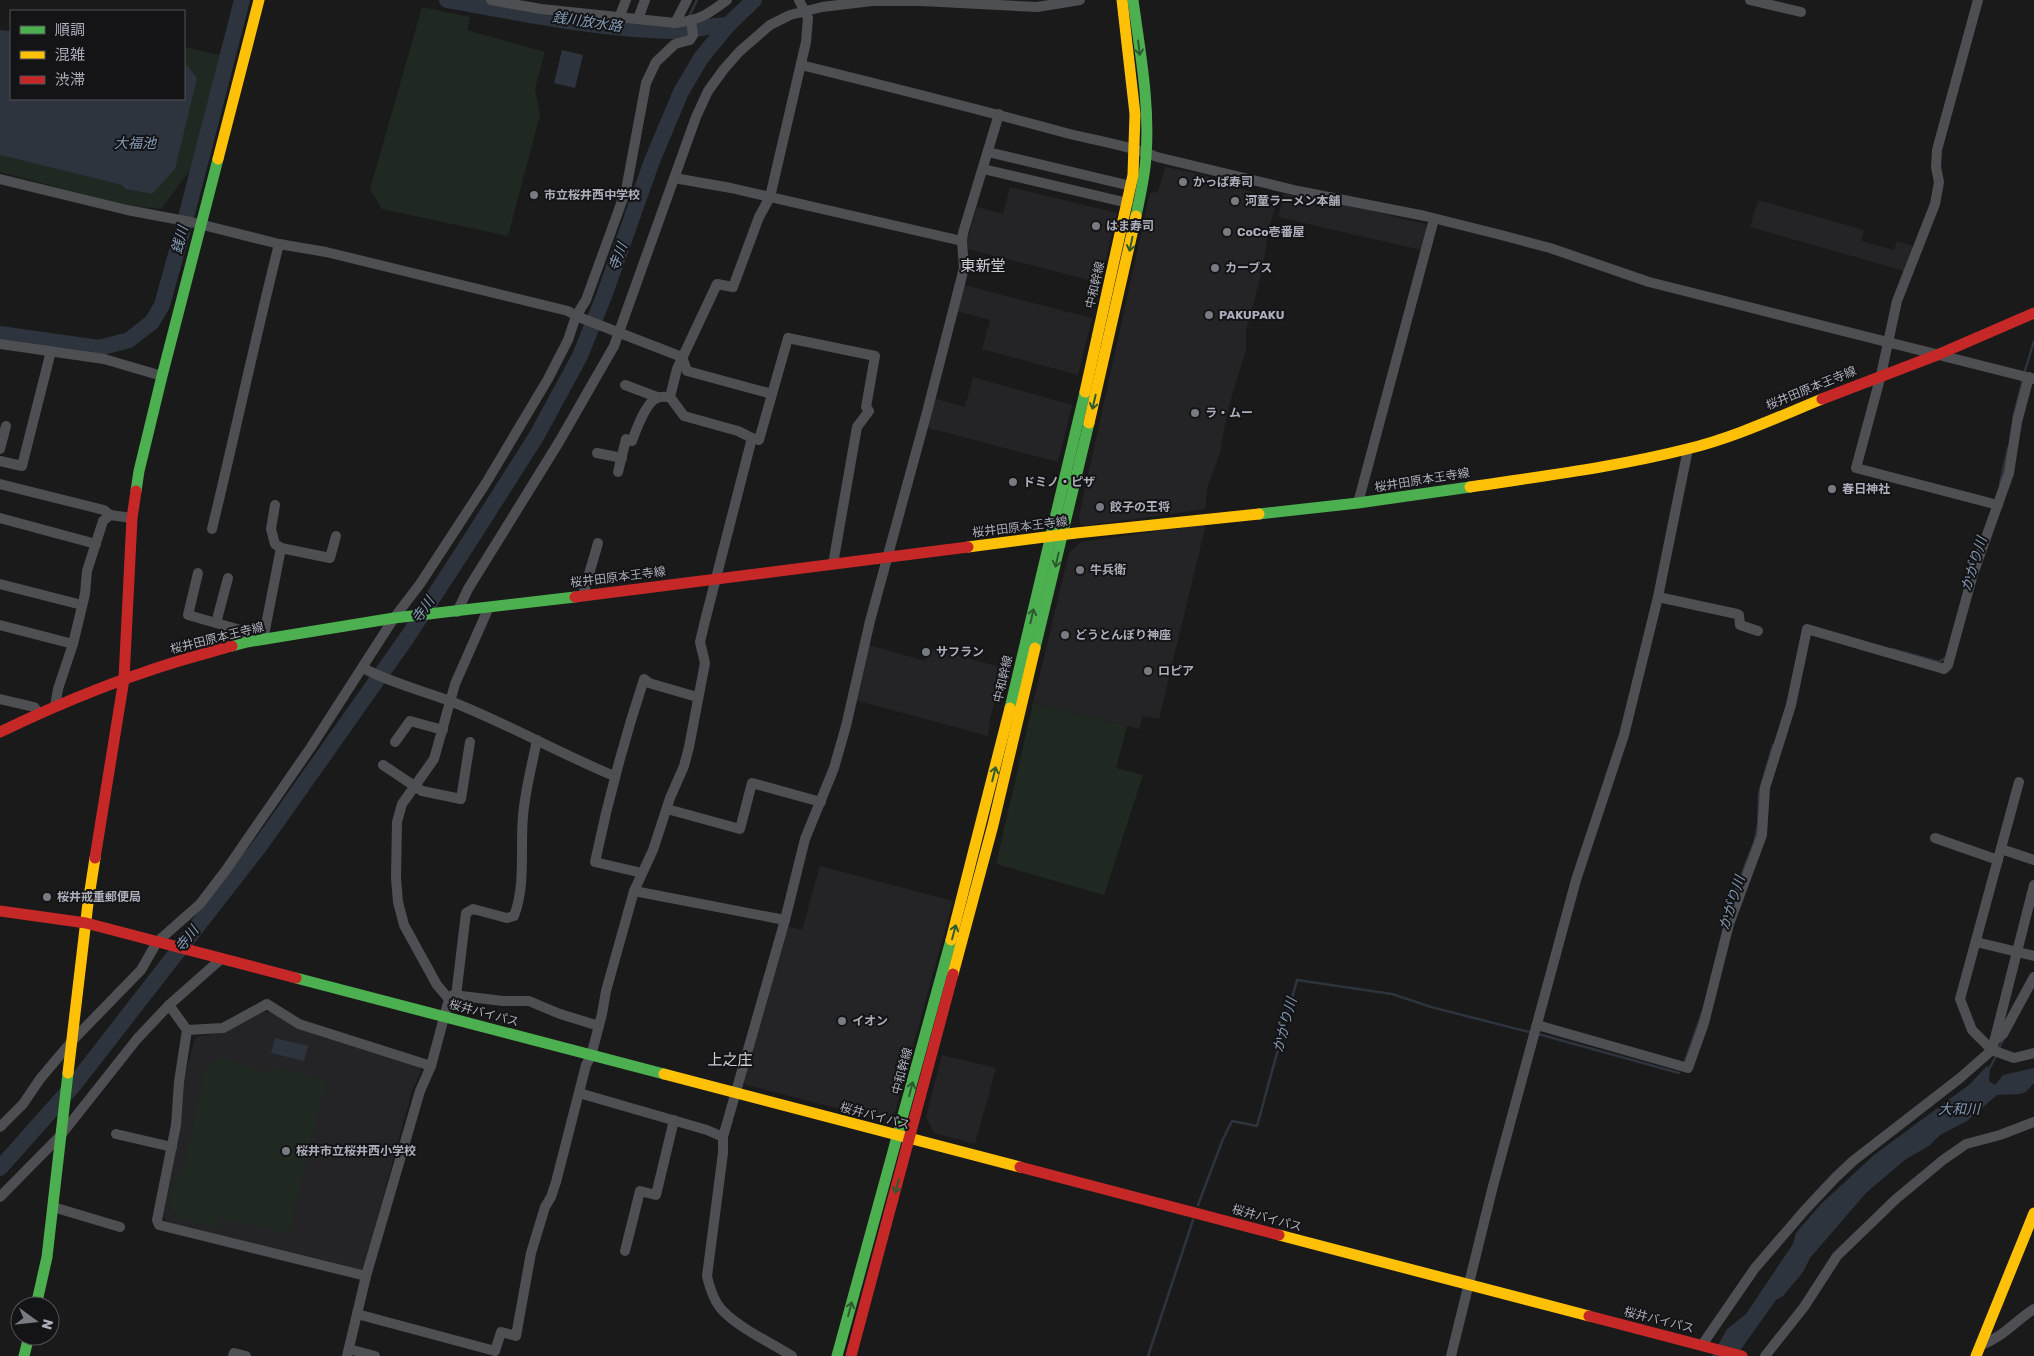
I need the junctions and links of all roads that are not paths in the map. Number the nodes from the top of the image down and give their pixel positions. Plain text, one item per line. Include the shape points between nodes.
1 (259, 0) edge
2 (491, 0) edge
3 (626, 0) edge
4 (645, 0) edge
5 (687, 0) edge
6 (727, 0) edge
7 (1080, 0) edge
8 (1122, 0) edge
9 (1133, 0) edge
10 (1750, 0) edge
11 (1978, 0) edge
12 (802, 5) edge
13 (1801, 12) dead end
14 (619, 18) junction
15 (638, 19) junction
16 (684, 22) junction
17 (801, 65) junction
18 (999, 114) junction
19 (1135, 148) junction
20 (988, 152) junction
21 (1148, 153) junction
22 (983, 169) junction
23 (674, 178) junction
24 (0, 179) edge
25 (1131, 186) junction
26 (770, 196) junction
27 (1128, 203) junction
28 (1434, 219) junction
29 (196, 224) junction
30 (962, 241) junction
31 (279, 244) junction
32 (2034, 313) edge
33 (579, 317) junction
34 (616, 330) junction
35 (1889, 342) junction
36 (0, 344) edge
37 (51, 351) junction
38 (1937, 355) junction
39 (682, 357) junction
40 (1881, 375) junction
41 (162, 376) junction
42 (2031, 378) edge
43 (625, 385) dead end
44 (772, 394) junction
45 (657, 397) junction
46 (670, 397) junction
47 (6, 426) dead end
48 (752, 438) junction
49 (0, 449) edge
50 (1688, 450) junction
51 (597, 453) dead end
52 (622, 458) junction
53 (0, 461) edge
54 (618, 472) dead end
55 (0, 484) edge
56 (1358, 503) junction
57 (274, 505) dead end
58 (1998, 505) junction
59 (110, 515) junction
60 (0, 518) edge
61 (132, 518) junction
62 (212, 529) dead end
63 (1063, 535) junction
64 (336, 536) dead end
65 (1051, 537) junction
66 (598, 543) dead end
67 (96, 544) junction
68 (281, 548) junction
69 (887, 558) junction
70 (833, 564) junction
71 (198, 573) dead end
72 (228, 578) dead end
73 (716, 578) junction
74 (0, 584) edge
75 (583, 595) junction
76 (1658, 597) junction
77 (82, 605) junction
78 (489, 607) junction
79 (453, 612) junction
80 (398, 618) junction
81 (216, 623) junction
82 (0, 625) edge
83 (1758, 631) dead end
84 (263, 640) junction
85 (247, 642) junction
86 (73, 644) junction
87 (363, 668) junction
88 (124, 679) junction
89 (697, 697) junction
90 (0, 698) edge
91 (450, 701) junction
92 (55, 706) junction
93 (39, 713) junction
94 (443, 730) junction
95 (0, 732) edge
96 (537, 740) junction
97 (395, 742) dead end
98 (470, 742) dead end
99 (383, 765) dead end
100 (614, 776) junction
101 (2020, 782) dead end
102 (414, 787) junction
103 (820, 802) junction
104 (667, 809) junction
105 (1935, 838) dead end
106 (2001, 849) junction
107 (1998, 860) junction
108 (2034, 860) edge
109 (642, 872) junction
110 (2034, 885) edge
111 (634, 891) junction
112 (0, 911) edge
113 (785, 920) junction
114 (86, 924) junction
115 (1976, 942) junction
116 (160, 943) junction
117 (2017, 952) junction
118 (2034, 956) edge
119 (218, 958) junction
120 (2034, 977) edge
121 (452, 997) junction
122 (169, 1005) junction
123 (444, 1017) junction
124 (1537, 1025) junction
125 (598, 1026) junction
126 (187, 1030) junction
127 (72, 1043) junction
128 (1993, 1045) junction
129 (2034, 1053) edge
130 (591, 1056) junction
131 (431, 1066) junction
132 (579, 1093) junction
133 (736, 1094) junction
134 (674, 1120) junction
135 (2034, 1122) edge
136 (0, 1127) edge
137 (61, 1132) junction
138 (116, 1134) dead end
139 (898, 1136) junction
140 (723, 1137) junction
141 (910, 1139) junction
142 (172, 1146) junction
143 (0, 1197) edge
144 (53, 1207) junction
145 (2034, 1213) edge
146 (120, 1227) dead end
147 (625, 1251) dead end
148 (366, 1276) junction
149 (1469, 1285) junction
150 (38, 1296) edge
151 (2034, 1310) edge
152 (357, 1314) junction
153 (1702, 1345) junction
154 (1982, 1345) junction
155 (348, 1353) edge
156 (233, 1356) edge
157 (246, 1356) edge
158 (375, 1356) edge
159 (792, 1356) edge
160 (837, 1356) edge
161 (851, 1356) edge
162 (1451, 1356) edge
163 (1742, 1356) edge
164 (1765, 1356) edge
165 (1976, 1356) edge

1 - 29 main road
2 - 14 street
3 - 14 street
4 - 15 street
5 - 16 street
6 - 16 street via 708,15
7 - 12 street via 1037,7 921,1
8 - 19 main road, 中和幹線 via 1135,114
9 -> 21 main road, 中和幹線 via 1147,114
10 - 13 street
11 - 35 street via 1937,150 1939,182 1935,204 1897,301
12 - 17 street via 808,25
12 - 23 street via 770,25 724,69 708,91 696,117
14 - 15 street
15 - 16 street
16 - 33 street via 693,35 690,40 675,44 656,62 646,84 626,190
17 - 18 street
17 - 26 street
18 - 19 street
18 - 20 street
19 - 21 street
19 - 25 main road, 中和幹線
20 - 22 street
20 - 25 street
21 - 28 street
21 -> 63 main road, 中和幹線 via 1125,270
22 - 27 street
22 - 30 street
23 - 26 street
23 - 34 street
24 - 29 street
25 - 27 main road, 中和幹線
26 - 30 street
26 - 39 street via 733,287 717,284
27 - 65 main road, 中和幹線
28 - 35 street via 1550,248 1649,282
28 - 56 street
29 - 31 street
29 - 41 main road
30 - 69 street via 964,268
31 - 33 street via 435,278 568,311
31 - 62 street
32 - 38 main road, 桜井田原本王寺線
33 - 34 street
33 - 80 street via 521,425
34 - 39 street
34 - 79 street via 614,346 559,442
35 - 38 street
35 - 40 street
36 - 37 street
37 - 41 street via 104,359
37 - 53 street via 22,466
38 - 40 main road, 桜井田原本王寺線
38 - 42 street
39 - 44 street via 687,371
39 - 46 street
40 - 50 main road, 桜井田原本王寺線
40 - 58 street via 1856,468
41 - 61 main road via 143,452
42 - 58 street via 2017,422 2009,474
43 - 45 street
44 - 48 street via 759,440
44 - 70 street via 788,338 875,356 866,406 869,411 858,427
45 - 46 street
45 - 52 street via 636,427 632,441 626,439
46 - 48 street via 684,416 738,430
47 - 49 street
48 - 73 street
50 - 56 main road, 桜井田原本王寺線 via 1604,467
50 - 76 street
51 - 52 street
52 - 54 street
55 - 59 street via 104,510
56 - 63 main road, 桜井田原本王寺線
57 - 68 street via 271,529 275,544
58 - 124 street via 1973,574 1948,665 1944,669 1806,629 1791,705 1764,788 1762,835 1729,924 1704,1023 1688,1068
59 - 61 street
59 - 67 street via 104,521
60 - 67 street
61 - 88 main road
63 - 65 main road, 桜井田原本王寺線
63 -> 141 main road, 中和幹線 via 974,898
64 - 68 street via 330,558
65 - 69 main road, 桜井田原本王寺線
139 -> 65 main road, 中和幹線 via 982,823
66 - 75 street
67 - 77 street via 87,571
68 - 84 street
69 - 70 main road, 桜井田原本王寺線
69 - 103 street via 844,734
70 - 73 main road, 桜井田原本王寺線
71 - 81 street via 188,615
72 - 81 street
73 - 75 main road, 桜井田原本王寺線
73 - 89 street via 700,642 705,663
74 - 77 street
75 - 78 main road, 桜井田原本王寺線
76 - 83 street via 1737,614 1740,625
76 - 124 street via 1624,735 1576,880
77 - 86 street
78 - 79 main road, 桜井田原本王寺線
78 - 91 street
79 - 80 main road, 桜井田原本王寺線
80 - 84 main road, 桜井田原本王寺線
80 - 87 street
81 - 85 street via 237,629
82 - 86 street
84 - 85 main road, 桜井田原本王寺線
85 - 88 main road, 桜井田原本王寺線
86 - 92 street
87 - 91 street
87 - 116 street via 220,877 200,904
88 - 92 main road, 桜井田原本王寺線
88 - 114 main road
89 - 100 street via 644,680
89 - 104 street via 687,753
90 - 93 street via 34,707
91 - 94 street
91 - 96 street
92 - 93 main road, 桜井田原本王寺線
93 - 95 main road, 桜井田原本王寺線
94 - 97 street via 410,721
94 - 102 street via 434,759
96 - 100 street
96 - 121 street via 523,816 517,908 514,916 508,918 473,909 466,913
98 - 102 street via 461,799
99 - 102 street
100 - 109 street via 595,862
101 - 106 street
102 - 121 street via 402,804 397,822 398,902 404,925 437,985
103 - 104 street via 752,783 740,829
103 - 113 street via 805,839
104 - 109 street
105 - 107 street
106 - 107 street
106 - 108 street
107 - 115 street
109 - 111 street
110 - 117 street
111 - 113 street
111 - 125 street
112 - 114 main road, 桜井バイパス
113 - 133 street
114 - 116 main road, 桜井バイパス
114 - 127 main road
115 - 117 street
115 - 128 street via 1960,1000 1972,1030
116 - 119 main road, 桜井バイパス
116 - 127 street via 141,970
117 - 118 street
117 - 128 street
119 - 122 street
119 - 123 main road, 桜井バイパス
120 - 128 street via 2003,1034
121 - 123 street
121 - 125 street via 529,1001
122 - 126 street
122 - 137 street
123 - 130 main road, 桜井バイパス
123 - 131 street
124 - 149 street
125 - 130 street
126 - 131 street via 223,1028 267,1004 299,1024
126 - 142 street
127 - 136 street
127 - 137 main road
128 - 129 street via 2014,1058
128 - 153 street via 1960,1078 1853,1161 1836,1178 1755,1268
130 - 132 street
130 - 133 main road, 桜井バイパス
131 - 148 street via 420,1091
132 - 134 street
132 - 152 street via 556,1182 531,1253 516,1336 501,1332 495,1351
133 - 139 main road, 桜井バイパス
133 - 140 street
134 - 140 street
134 - 147 street via 656,1195 640,1191
135 - 164 street via 1966,1144 1896,1200 1837,1256 1804,1307
137 - 143 street
137 - 144 main road
138 - 142 street
139 - 141 main road, 桜井バイパス
160 -> 139 main road, 中和幹線
140 - 159 street via 707,1276 712,1293 722,1310 734,1320
141 - 149 main road, 桜井バイパス
141 -> 161 main road, 中和幹線
142 - 148 street via 157,1220 159,1225
144 - 146 street
144 - 150 main road
145 - 154 main road
148 - 152 street
149 - 153 main road, 桜井バイパス
149 - 162 street
151 - 154 street via 1995,1340
152 - 155 street
153 - 163 main road, 桜井バイパス
154 - 165 main road
155 - 158 street
156 - 157 street via 234,1353

